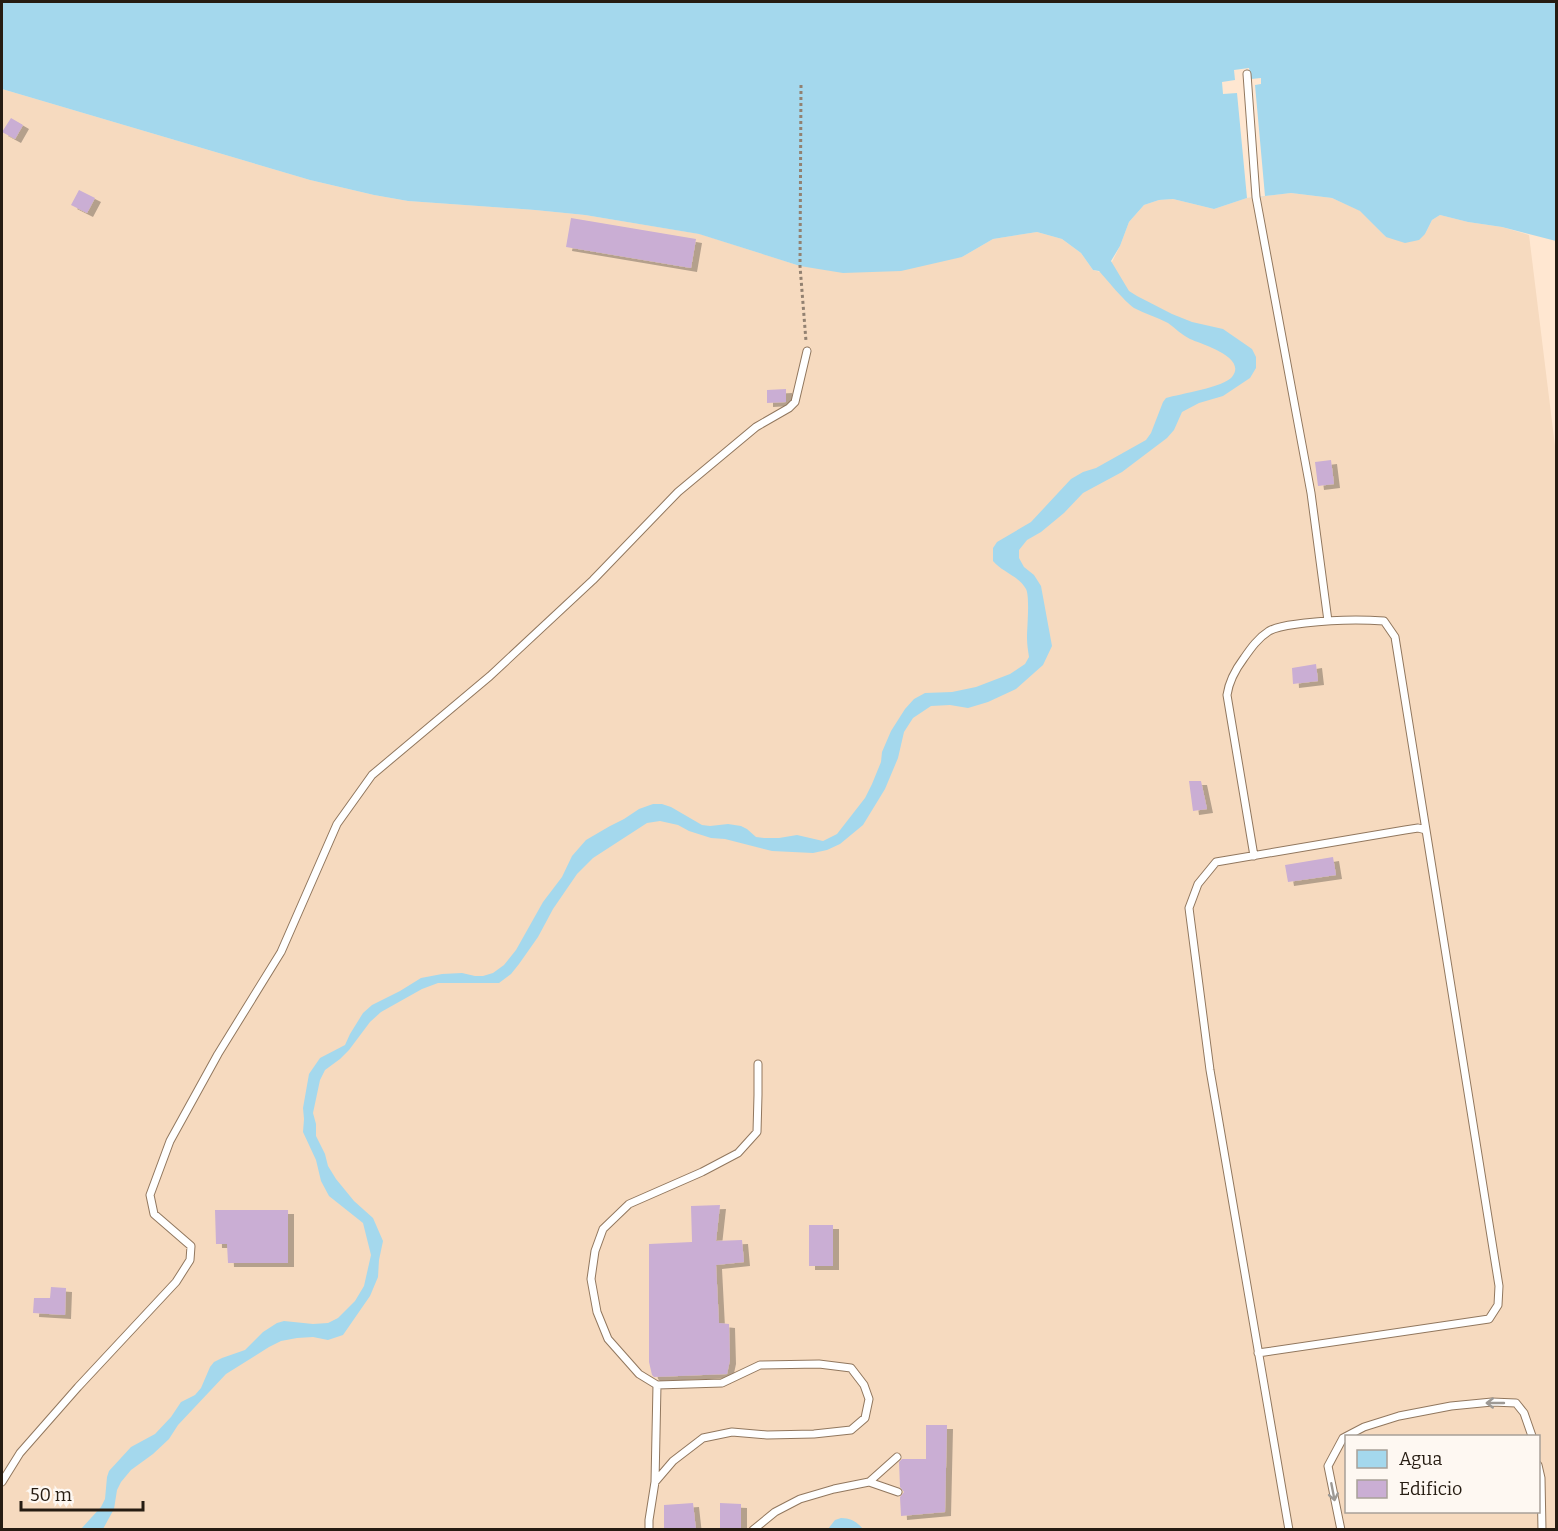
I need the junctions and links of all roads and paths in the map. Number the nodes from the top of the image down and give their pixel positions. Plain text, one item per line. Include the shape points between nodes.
1 (1247, 74) dead end
2 (801, 85) dead end
3 (807, 351) joint
4 (1328, 621) junction
5 (1426, 830) junction
6 (1254, 856) junction
7 (758, 1064) dead end
8 (1258, 1353) junction
9 (657, 1385) junction
10 (1349, 1435) edge
11 (1532, 1435) edge
12 (1345, 1437) edge
13 (897, 1457) dead end
14 (1540, 1472) edge
15 (2, 1482) edge
16 (655, 1482) junction
17 (869, 1482) junction
18 (898, 1492) dead end
19 (649, 1530) edge
20 (753, 1530) edge
21 (1289, 1530) edge
22 (1341, 1530) edge
23 (1542, 1530) edge

1 - 4 lane via 1256,197 1311,493
2 - 3 path via 800,267
3 - 15 lane via 795,402 756,427 678,492 593,580 490,676 372,776 337,824 281,952 170,1141 150,1195 154,1214 191,1246 190,1260 176,1282 20,1452
4 - 5 lane via 1384,621 1395,636
4 - 6 lane via 1270,631 1242,660 1229,682 1227,695
5 - 6 lane via 1418,828
5 - 8 lane via 1499,1286 1498,1305 1489,1319
6 - 8 lane via 1216,862 1198,884 1189,908 1210,1070
7 - 9 lane via 757,1132 738,1153 629,1204 603,1229 595,1251 591,1279 597,1312 608,1339 639,1374
8 - 21 lane
9 - 16 lane
9 - 16 lane via 722,1383 760,1365 819,1364 851,1368 869,1399 865,1418 851,1430 767,1435 732,1432 703,1438 673,1461
11 -> 10 lane via 1516,1403 1492,1402 1399,1416
12 -> 22 lane via 1328,1466
13 - 17 lane
14 - 23 lane
16 - 19 lane
17 - 18 lane
17 - 20 lane via 800,1499

